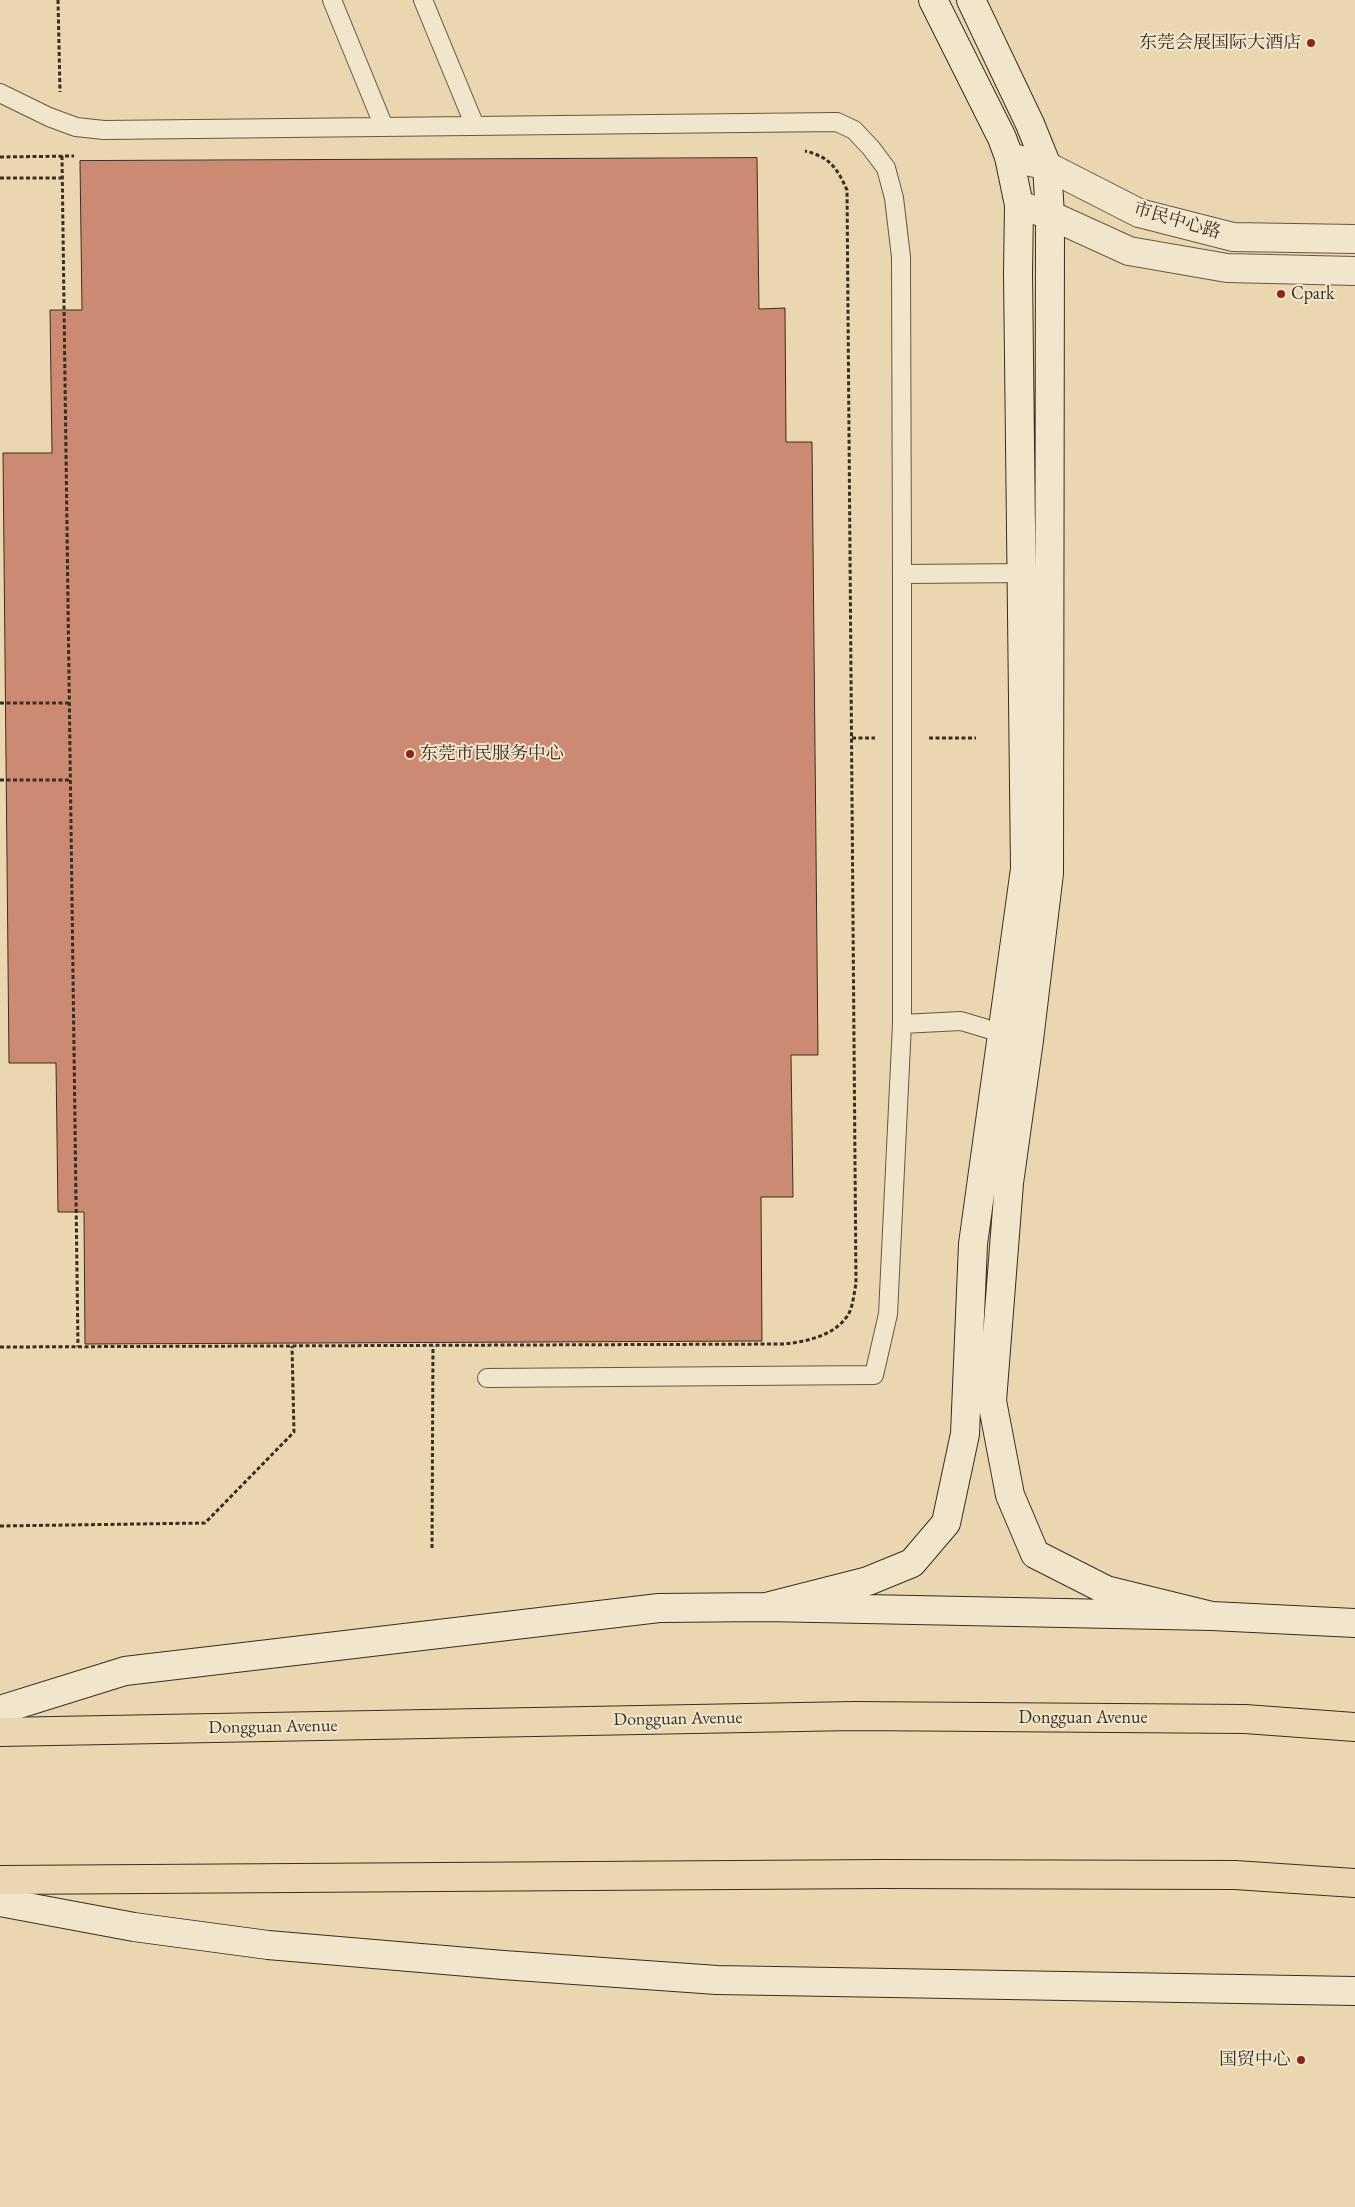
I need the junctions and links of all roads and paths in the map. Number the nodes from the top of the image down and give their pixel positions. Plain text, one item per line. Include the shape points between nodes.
1 (58, 0) edge
2 (332, 0) edge
3 (422, 0) edge
4 (933, 0) edge
5 (971, 0) edge
6 (0, 94) edge
7 (61, 121) junction
8 (475, 126) junction
9 (384, 127) junction
10 (796, 149) dead end
11 (62, 156) junction
12 (82, 156) dead end
13 (0, 157) edge
14 (1009, 158) junction
15 (1046, 166) junction
16 (0, 178) edge
17 (62, 178) junction
18 (1019, 205) junction
19 (1050, 214) junction
20 (1355, 239) edge
21 (1355, 271) edge
22 (1022, 573) junction
23 (1048, 573) junction
24 (902, 574) junction
25 (0, 703) edge
26 (69, 703) junction
27 (0, 780) edge
28 (70, 780) junction
29 (902, 1024) junction
30 (1002, 1035) junction
31 (1029, 1040) junction
32 (292, 1346) junction
33 (433, 1346) junction
34 (0, 1347) edge
35 (78, 1347) junction
36 (487, 1378) dead end
37 (0, 1526) edge
38 (432, 1548) dead end
39 (766, 1608) junction
40 (1212, 1616) junction
41 (1355, 1623) edge
42 (0, 1710) edge
43 (1355, 1727) edge
44 (0, 1732) edge
45 (0, 1880) edge
46 (1355, 1884) edge
47 (0, 1902) edge
48 (1355, 1990) edge

1 - 7 path
2 - 9 lane
3 - 8 lane
4 - 14 street
5 - 15 street via 1030,124
6 - 7 lane
7 - 9 lane via 76,127 104,130
7 - 11 path
8 - 9 lane
8 - 24 lane via 837,122 854,130 872,148 886,168 894,198 900,249
10 - 33 path via 820,155 838,169 847,190 856,1284 848,1314 830,1332 785,1344
11 - 12 path
11 - 13 path
11 - 17 path
14 - 15 street, 市民中心路
14 - 18 street
15 - 19 street
15 - 20 street, 市民中心路 via 1138,213 1232,237
16 - 17 path
17 - 26 path
18 - 19 street, 市民中心路
18 - 22 street
19 - 21 street, 市民中心路 via 1130,251 1227,268
19 - 23 street
22 - 23 lane
22 - 24 lane
22 - 30 street via 1025,869
23 - 31 street via 1048,873
24 - 29 lane
25 - 26 path
26 - 28 path
27 - 28 path
28 - 35 path
29 - 30 lane via 961,1021
29 - 36 lane via 888,1314 874,1376
30 - 31 lane
30 - 39 street via 973,1244 965,1434 946,1522 912,1563 868,1581
31 - 40 street via 1009,1183 992,1401 1010,1495 1035,1554 1106,1590
32 - 33 path
32 - 35 path
32 - 37 path via 294,1432 205,1524
33 - 38 path
34 - 35 path
39 - 40 street
39 - 42 street via 659,1608 125,1671
40 - 41 street
43 - 44 main road, Dongguan Avenue via 1244,1720 854,1716
45 - 46 main road via 1235,1875
47 - 48 street via 134,1927 268,1945 707,1979

